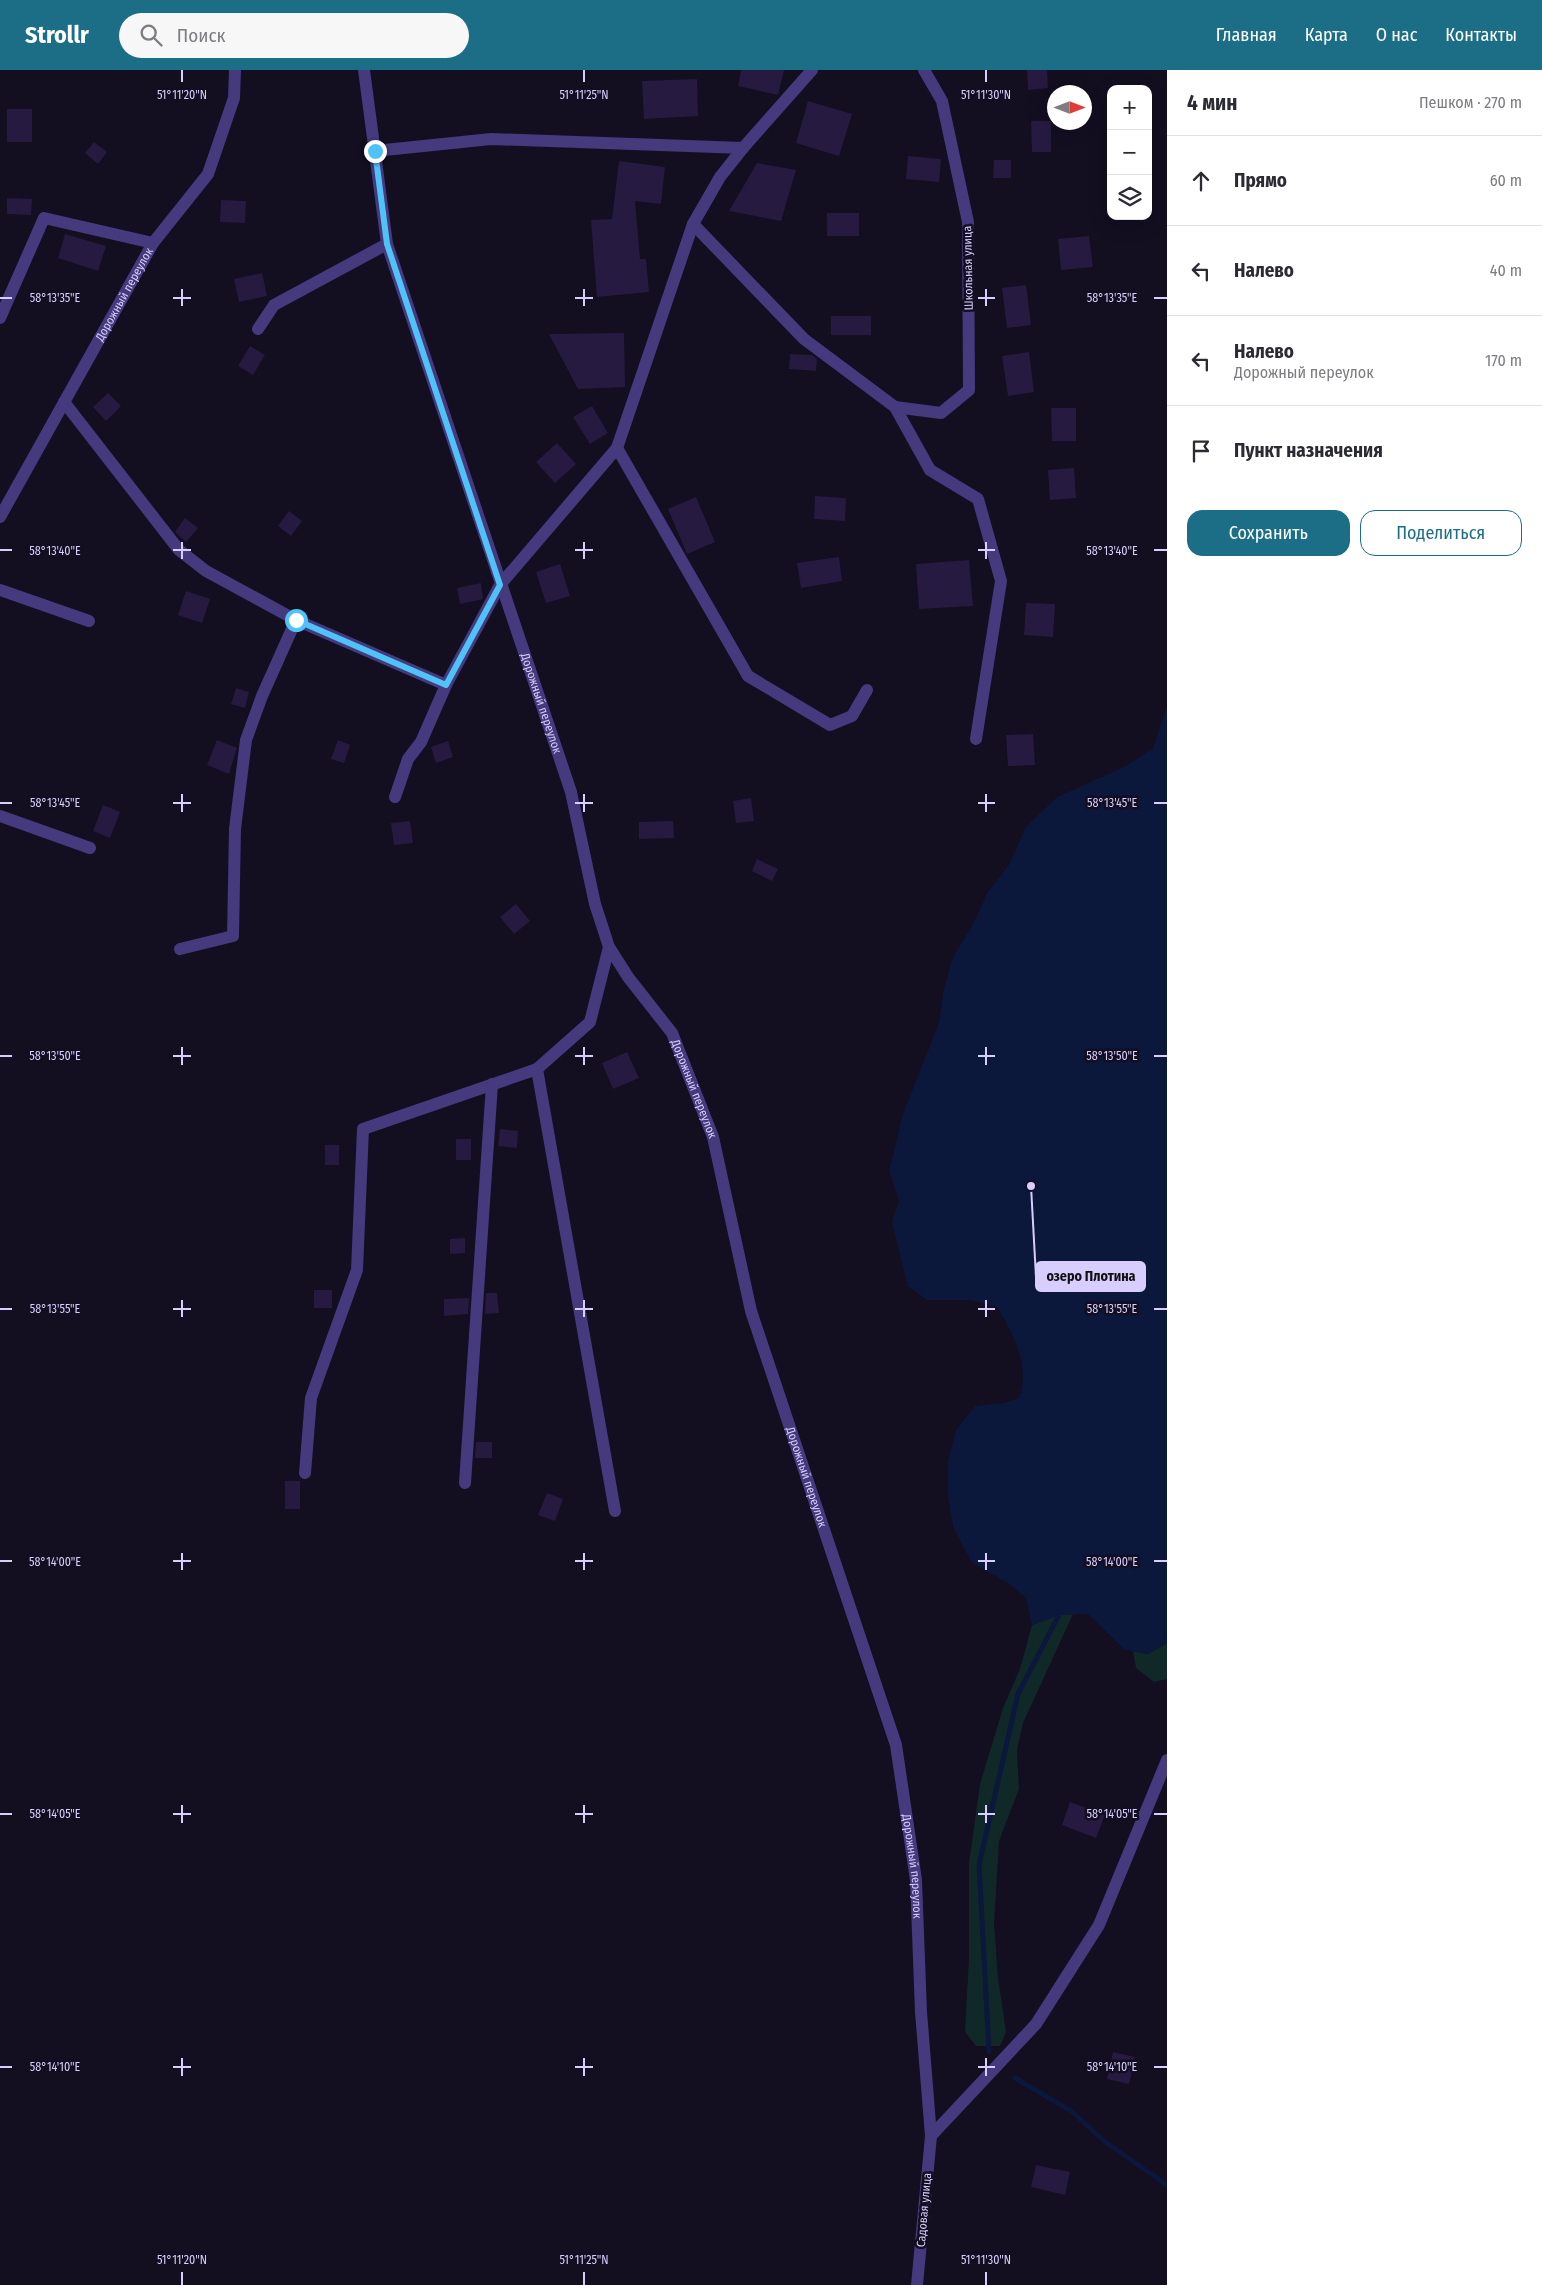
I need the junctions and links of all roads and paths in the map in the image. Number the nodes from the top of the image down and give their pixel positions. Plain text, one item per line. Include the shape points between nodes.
1 (235, 70) edge
2 (364, 70) edge
3 (812, 70) edge
4 (924, 70) edge
5 (743, 148) junction
6 (375, 151) junction
7 (692, 224) junction
8 (153, 243) junction
9 (387, 244) junction
10 (0, 318) edge
11 (258, 329) dead end
12 (64, 402) junction
13 (895, 407) junction
14 (617, 448) junction
15 (0, 517) edge
16 (500, 585) junction
17 (0, 590) edge
18 (296, 620) junction
19 (89, 621) dead end
20 (446, 685) junction
21 (867, 690) dead end
22 (976, 739) dead end
23 (395, 798) dead end
24 (0, 816) edge
25 (90, 848) dead end
26 (608, 946) junction
27 (180, 949) dead end
28 (537, 1069) junction
29 (492, 1084) junction
30 (305, 1473) dead end
31 (465, 1483) dead end
32 (615, 1511) dead end
33 (1167, 1760) edge
34 (931, 2136) junction
35 (917, 2285) edge

1 - 8 street, Дорожный переулок via 234,98 208,174
2 - 6 street, Дорожный переулок
3 - 5 street
4 - 13 street, Школьная улица via 942,101 968,222 968,390 941,413
5 - 6 street via 491,139
5 - 7 street via 720,177
6 - 9 street, Дорожный переулок
7 - 13 street via 804,339
7 - 14 street
8 - 10 street via 44,218
8 - 12 street, Дорожный переулок
9 - 11 street via 274,305
9 - 16 street, Дорожный переулок
12 - 15 street, Дорожный переулок
12 - 18 street via 179,550 206,571
13 - 22 street via 930,470 978,499 1001,581
14 - 16 street
14 - 21 street via 748,676 830,725 852,716
16 - 20 street
16 - 26 street, Дорожный переулок via 572,792 595,904
17 - 19 street
18 - 20 street
18 - 27 street via 246,740 235,829 233,936
20 - 23 street via 422,742 408,759
24 - 25 street
26 - 28 street via 590,1022
26 - 34 street, Дорожный переулок via 672,1033 713,1137 751,1311 896,1744 916,1880 921,2012
28 - 29 street
28 - 32 street
29 - 30 street via 363,1128 357,1270 311,1398
29 - 31 street
33 - 34 street via 1099,1925 1089,1941 1036,2024
34 - 35 street, Садовая улица

